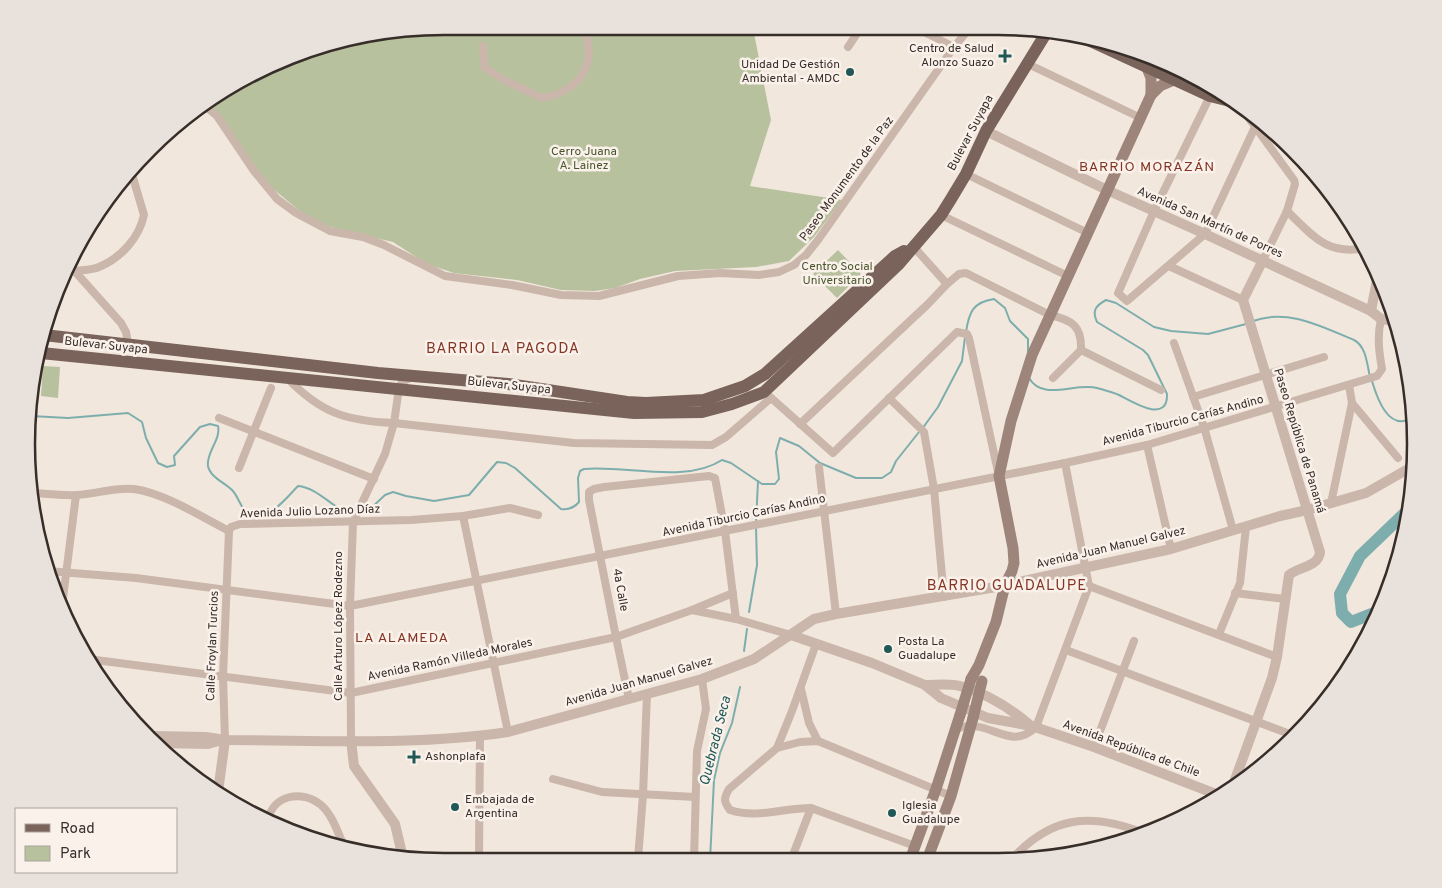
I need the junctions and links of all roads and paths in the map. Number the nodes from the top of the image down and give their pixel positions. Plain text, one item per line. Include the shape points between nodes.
1 (587, 35) edge
2 (856, 35) edge
3 (930, 35) edge
4 (964, 35) edge
5 (1044, 37) edge
6 (483, 46) dead end
7 (848, 47) dead end
8 (954, 47) junction
9 (1113, 52) edge
10 (1028, 64) junction
11 (1147, 68) junction
12 (1175, 75) edge
13 (1176, 76) edge
14 (1151, 94) junction
15 (1210, 96) junction
16 (1213, 97) edge
17 (209, 110) edge
18 (1141, 118) junction
19 (1252, 124) edge
20 (1254, 127) junction
21 (986, 131) junction
22 (966, 174) junction
23 (133, 178) edge
24 (1107, 190) junction
25 (1154, 211) junction
26 (1287, 211) junction
27 (940, 215) junction
28 (1088, 233) junction
29 (1205, 234) junction
30 (913, 246) junction
31 (1357, 250) edge
32 (1263, 260) junction
33 (1169, 266) junction
34 (74, 269) edge
35 (74, 270) edge
36 (1068, 276) junction
37 (947, 284) junction
38 (1376, 287) edge
39 (1244, 303) junction
40 (1372, 311) junction
41 (1050, 315) junction
42 (1381, 319) junction
43 (1387, 320) edge
44 (50, 336) edge
45 (1174, 342) dead end
46 (128, 344) junction
47 (1081, 350) junction
48 (45, 353) edge
49 (1324, 357) dead end
50 (388, 374) junction
51 (1266, 374) junction
52 (416, 376) junction
53 (287, 377) junction
54 (1053, 378) dead end
55 (1349, 385) junction
56 (271, 388) dead end
57 (399, 388) junction
58 (1161, 390) dead end
59 (768, 395) junction
60 (1193, 397) junction
61 (889, 398) junction
62 (1352, 403) junction
63 (1276, 407) junction
64 (218, 418) dead end
65 (394, 423) junction
66 (800, 424) junction
67 (1204, 427) junction
68 (254, 433) junction
69 (1147, 445) junction
70 (1398, 458) dead end
71 (1066, 463) junction
72 (819, 467) dead end
73 (239, 468) dead end
74 (1406, 470) edge
75 (999, 476) junction
76 (374, 479) junction
77 (934, 489) junction
78 (38, 493) edge
79 (76, 495) junction
80 (1331, 503) junction
81 (1307, 510) junction
82 (824, 511) junction
83 (538, 515) dead end
84 (463, 516) junction
85 (356, 517) junction
86 (1246, 526) junction
87 (1233, 530) junction
88 (229, 531) junction
89 (725, 531) junction
90 (1171, 549) junction
91 (601, 556) junction
92 (1086, 567) junction
93 (56, 571) edge
94 (66, 572) junction
95 (476, 581) junction
96 (1005, 585) junction
97 (1089, 586) junction
98 (227, 590) junction
99 (733, 592) junction
100 (1235, 593) junction
101 (63, 594) edge
102 (944, 597) junction
103 (1285, 599) junction
104 (350, 606) junction
105 (692, 610) junction
106 (836, 614) junction
107 (736, 619) junction
108 (1219, 634) junction
109 (792, 635) junction
110 (616, 637) junction
111 (1134, 641) dead end
112 (816, 644) junction
113 (1066, 650) junction
114 (1277, 657) junction
115 (97, 660) edge
116 (493, 663) junction
117 (1123, 670) junction
118 (223, 676) junction
119 (702, 679) junction
120 (976, 680) junction
121 (925, 685) junction
122 (800, 687) junction
123 (350, 693) junction
124 (647, 694) junction
125 (629, 699) junction
126 (972, 721) junction
127 (1257, 722) junction
128 (1034, 727) junction
129 (955, 730) junction
130 (508, 732) junction
131 (1287, 733) edge
132 (158, 736) edge
133 (480, 736) junction
134 (225, 740) junction
135 (351, 740) junction
136 (818, 741) junction
137 (165, 743) edge
138 (1094, 747) junction
139 (777, 748) junction
140 (1237, 775) edge
141 (553, 779) dead end
142 (219, 785) edge
143 (936, 789) junction
144 (1211, 792) edge
145 (643, 795) junction
146 (951, 796) junction
147 (695, 797) junction
148 (811, 808) junction
149 (271, 814) edge
150 (1134, 829) edge
151 (341, 840) edge
152 (915, 846) junction
153 (401, 851) edge
154 (1019, 852) edge
155 (479, 853) edge
156 (638, 853) edge
157 (694, 853) edge
158 (794, 853) edge
159 (912, 853) edge
160 (929, 853) edge

1 - 6 street via 590,50 582,76 565,91 542,98 484,67
2 - 7 street
3 - 8 street
4 - 8 street, Paseo Monumento de la Paz
5 - 10 main road, Bulevar Suyapa
8 - 17 street, Paseo Monumento de la Paz via 818,240 794,265 779,272 759,275 678,276 599,296 561,295 445,276 384,245 330,231 311,222 277,198
9 - 11 main road
10 - 18 street
10 - 21 main road, Bulevar Suyapa
11 - 12 main road
11 - 14 main road
12 - 14 main road
13 - 15 main road
14 - 18 main road
15 - 16 main road
15 - 25 street
18 - 24 main road
19 - 20 street
20 - 26 street via 1294,180 1295,188
20 - 29 street
21 - 22 main road, Bulevar Suyapa
21 - 24 street, Avenida San Martín de Porres
22 - 27 main road, Bulevar Suyapa
22 - 28 street
23 - 34 street via 144,215 135,238 124,251 98,268
24 - 25 street, Avenida San Martín de Porres
24 - 28 main road
25 - 29 street, Avenida San Martín de Porres
25 - 33 street via 1118,293 1129,300
26 - 31 street via 1323,243 1337,250
26 - 32 street
27 - 30 main road, Bulevar Suyapa
27 - 36 street
28 - 36 main road
29 - 32 street, Avenida San Martín de Porres
29 - 33 street
30 - 37 street
30 - 52 main road, Bulevar Suyapa via 895,256 765,374 745,386 704,400 627,402 508,384
30 - 59 main road, Bulevar Suyapa via 898,265
32 - 39 street
32 - 40 street, Avenida San Martín de Porres
33 - 39 street
35 - 46 street via 120,323
36 - 41 main road
37 - 41 street via 959,274 966,273
37 - 66 street
38 - 40 street
39 - 51 street, Paseo República de Panamá
40 - 42 street, Avenida San Martín de Porres
41 - 47 street via 1075,324 1080,334
41 - 75 main road via 1021,388
42 - 43 street
42 - 55 street, Avenida Tiburcio Carías Andino via 1378,346 1382,370 1373,377
44 - 46 main road, Bulevar Suyapa
45 - 60 street
46 - 50 main road, Bulevar Suyapa
47 - 54 street
47 - 58 street
48 - 53 main road, Bulevar Suyapa
49 - 51 street
50 - 52 main road, Bulevar Suyapa
50 - 57 street
51 - 60 street
51 - 63 street, Paseo República de Panamá
52 - 57 street via 406,378
53 - 57 main road, Bulevar Suyapa
53 - 65 street via 311,400 328,409 366,422
55 - 62 street
55 - 63 street, Avenida Tiburcio Carías Andino
56 - 68 street
57 - 59 main road, Bulevar Suyapa via 634,413 702,412
57 - 65 street, Calle Arturo López Rodezno
59 - 65 street via 726,437 712,445 574,443
59 - 66 street
60 - 67 street
61 - 66 street via 834,453
61 - 75 street via 957,332 964,333
61 - 77 street via 924,432
62 - 70 street
62 - 80 street
63 - 67 street, Avenida Tiburcio Carías Andino
63 - 81 street, Paseo República de Panamá
64 - 68 street
65 - 76 street, Calle Arturo López Rodezno via 386,454
67 - 69 street, Avenida Tiburcio Carías Andino
67 - 87 street
68 - 73 street
68 - 76 street
69 - 71 street, Avenida Tiburcio Carías Andino
69 - 90 street
71 - 75 street, Avenida Tiburcio Carías Andino
71 - 92 street
72 - 82 street
74 - 80 street, Avenida Juan Manuel Galvez via 1366,493
75 - 77 street, Avenida Tiburcio Carías Andino
75 - 96 main road via 1013,556 1012,571
76 - 85 street, Calle Arturo López Rodezno
77 - 82 street, Avenida Tiburcio Carías Andino
77 - 102 street
78 - 79 street, Avenida Julio Lozano Díaz
79 - 88 street, Avenida Julio Lozano Díaz via 118,489 148,492
79 - 94 street
80 - 81 street, Avenida Juan Manuel Galvez
81 - 86 street, Avenida Juan Manuel Galvez
81 - 103 street, Paseo República de Panamá via 1320,556 1314,563 1290,573
82 - 89 street, Avenida Tiburcio Carías Andino
82 - 106 street
83 - 84 street, Avenida Julio Lozano Díaz via 510,508
84 - 85 street, Avenida Julio Lozano Díaz via 411,520
84 - 95 street
85 - 88 street, Avenida Julio Lozano Díaz via 240,524
85 - 104 street, Calle Arturo López Rodezno
86 - 87 street, Avenida Juan Manuel Galvez
86 - 100 street via 1240,583
87 - 90 street, Avenida Juan Manuel Galvez
88 - 98 street, Calle Froylan Turcios
89 - 91 street, Avenida Tiburcio Carías Andino
89 - 91 street, 4a Calle via 715,478 709,476 594,489 589,492 589,500
89 - 99 street
90 - 92 street, Avenida Juan Manuel Galvez
91 - 95 street, Avenida Tiburcio Carías Andino
91 - 110 street, 4a Calle
92 - 96 street, Avenida Juan Manuel Galvez
92 - 97 street
93 - 94 street, Avenida Tiburcio Carías Andino
94 - 98 street, Avenida Tiburcio Carías Andino
94 - 101 street
95 - 104 street, Avenida Tiburcio Carías Andino
95 - 116 street
96 - 102 street, Avenida Juan Manuel Galvez
96 - 120 main road
97 - 108 street
97 - 113 street
98 - 104 street, Avenida Tiburcio Carías Andino
98 - 118 street, Calle Froylan Turcios
99 - 105 street, Avenida Ramón Villeda Morales
99 - 107 street
100 - 103 street
100 - 108 street
102 - 106 street, Avenida Juan Manuel Galvez
103 - 114 street, Paseo República de Panamá
104 - 123 street, Calle Arturo López Rodezno
105 - 107 street
105 - 110 street, Avenida Ramón Villeda Morales
106 - 109 street, Avenida Juan Manuel Galvez via 814,620
107 - 109 street
108 - 114 street
109 - 112 street, Avenida República de Chile
109 - 119 street, Avenida Juan Manuel Galvez via 754,659
110 - 116 street, Avenida Ramón Villeda Morales
110 - 125 street, 4a Calle
111 - 117 street
112 - 121 street, Avenida República de Chile
112 - 122 street
113 - 117 street
113 - 128 street
114 - 127 street, Paseo República de Panamá
115 - 118 street, Avenida Ramón Villeda Morales
116 - 123 street, Avenida Ramón Villeda Morales
116 - 130 street
117 - 127 street
117 - 138 street
118 - 123 street, Avenida Ramón Villeda Morales
118 - 134 street, Calle Froylan Turcios
119 - 124 street, Avenida Juan Manuel Galvez
119 - 147 street via 706,709 696,751
120 - 126 main road, bridge
120 - 129 main road, bridge
121 - 128 street, Avenida República de Chile via 942,698 988,718
121 - 128 street, Avenida República de Chile via 959,685 995,700
122 - 136 street via 809,723
122 - 139 street
123 - 135 street, Calle Arturo López Rodezno
124 - 125 street, Avenida Juan Manuel Galvez
124 - 145 street
125 - 130 street, Avenida Juan Manuel Galvez
126 - 128 street via 1013,737 1029,734
126 - 129 street
126 - 146 main road
127 - 131 street
127 - 140 street, Paseo República de Panamá
128 - 138 street, Avenida República de Chile
129 - 143 main road
130 - 133 street, Avenida Juan Manuel Galvez
132 - 134 street, Avenida Juan Manuel Galvez
133 - 135 street, Avenida Juan Manuel Galvez
133 - 155 street
134 - 135 street, Avenida Juan Manuel Galvez
134 - 137 street, Avenida Juan Manuel Galvez via 208,744
134 - 142 street, Calle Froylan Turcios
135 - 153 street, Calle Arturo López Rodezno via 354,766 395,824
136 - 139 street
136 - 143 street
138 - 144 street, Avenida República de Chile
139 - 148 street via 729,789 724,798 725,804 730,810 750,814
141 - 145 street via 602,792
143 - 146 street
143 - 152 main road
145 - 147 street
145 - 156 street
146 - 160 main road
147 - 157 street
148 - 152 street
148 - 158 street
149 - 151 street via 279,801 287,796 304,796 322,805
150 - 154 street via 1104,821 1063,824 1039,835
152 - 159 main road

